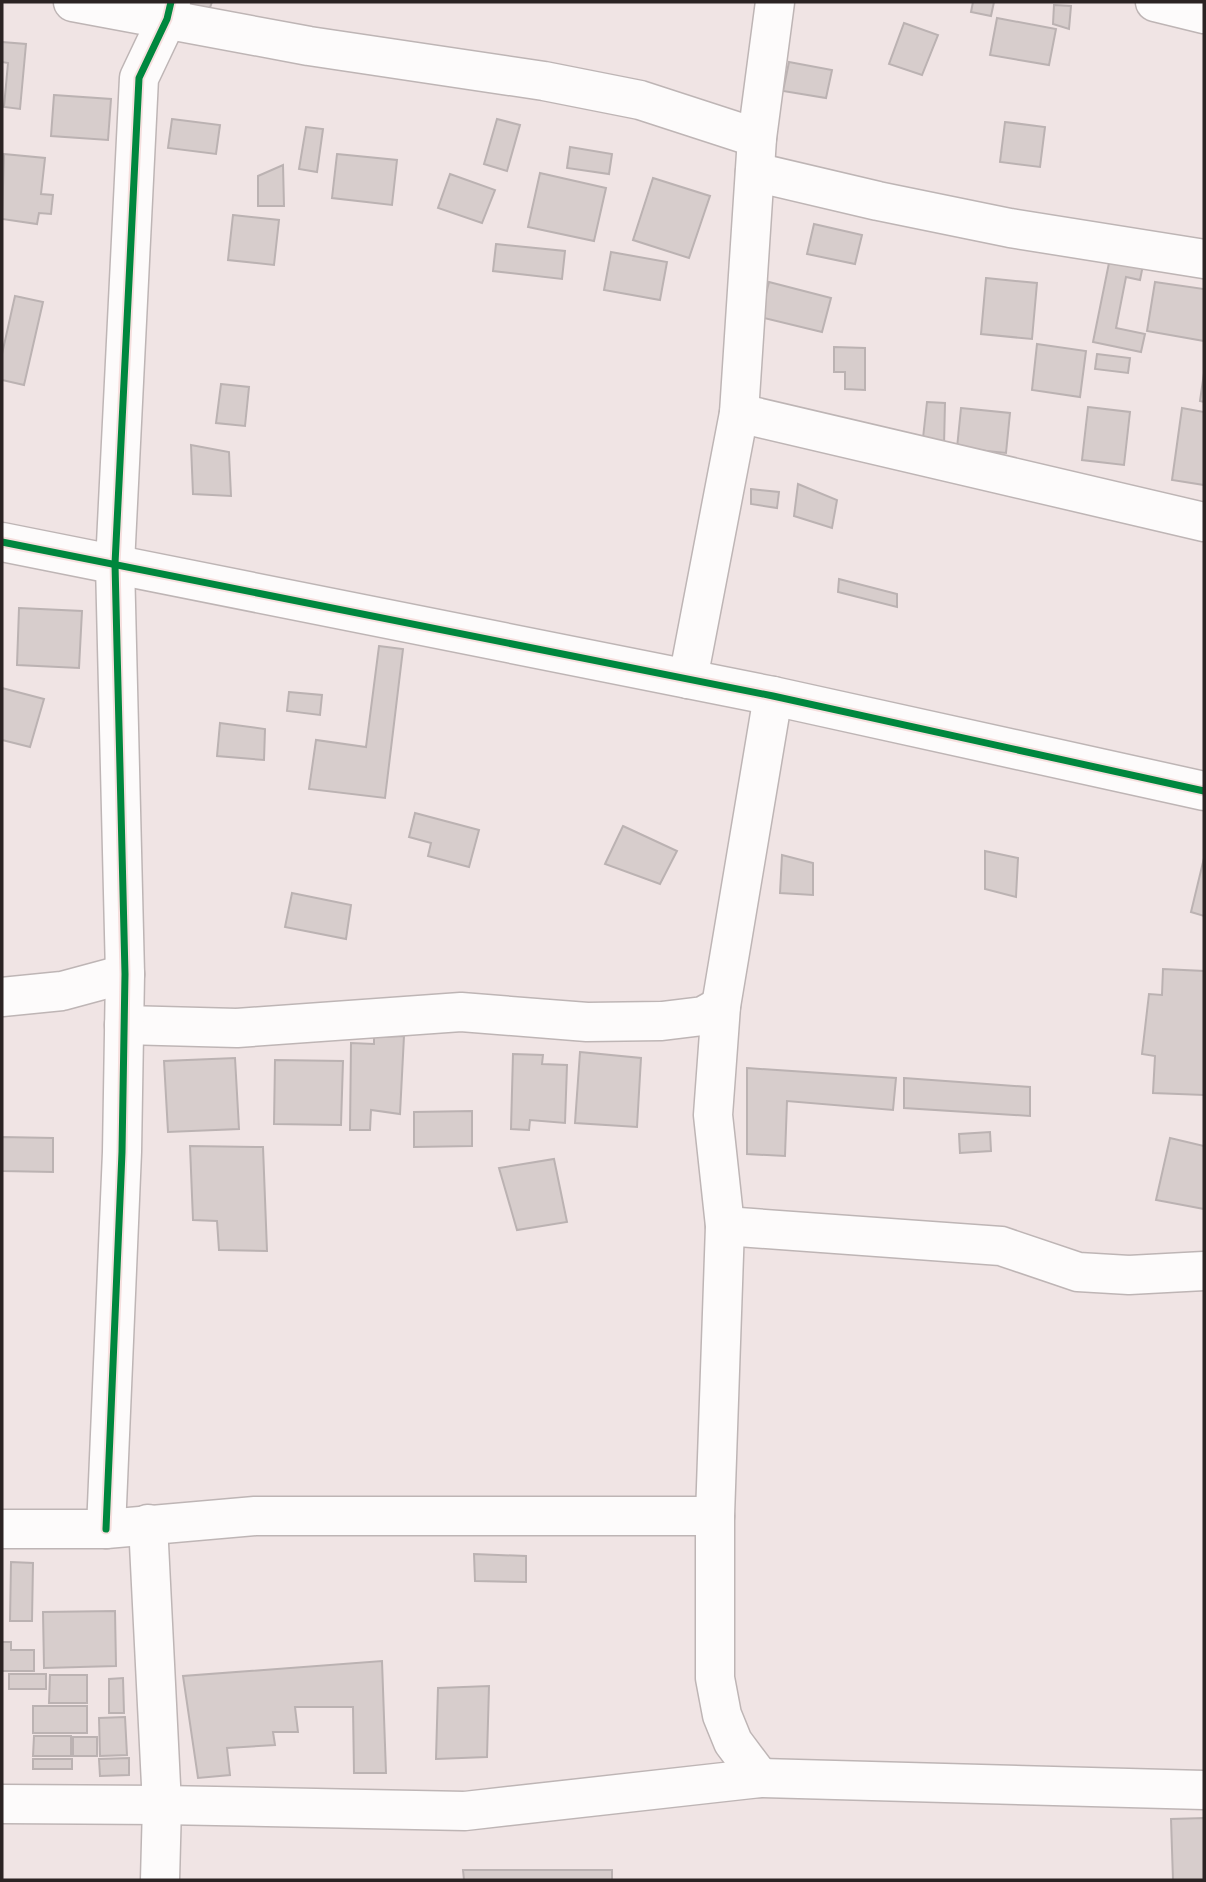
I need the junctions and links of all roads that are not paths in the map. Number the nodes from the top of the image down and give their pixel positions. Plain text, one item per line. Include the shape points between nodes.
1 (74, 2) edge
2 (775, 2) edge
3 (1155, 2) edge
4 (169, 10) edge
5 (1204, 14) edge
6 (756, 155) junction
7 (1204, 259) edge
8 (739, 413) junction
9 (1204, 522) edge
10 (2, 542) edge
11 (115, 564) junction
12 (688, 679) junction
13 (773, 696) junction
14 (1197, 782) edge
15 (125, 974) junction
16 (2, 997) edge
17 (721, 1006) junction
18 (124, 1025) junction
19 (725, 1226) junction
20 (1204, 1271) edge
21 (715, 1516) junction
22 (148, 1524) junction
23 (2, 1529) edge
24 (106, 1529) junction
25 (760, 1778) junction
26 (1204, 1790) edge
27 (2, 1804) edge
28 (162, 1805) junction
29 (160, 1880) edge

1 - 4 street
2 - 6 street
3 - 5 street
4 - 6 street via 309,46 640,100
4 - 11 street via 139,78
6 - 7 street via 877,201
6 - 8 street
8 - 9 street
8 - 12 street
10 - 11 street
11 - 12 street
11 - 15 street
12 - 13 street
13 - 14 street
13 - 17 street
15 - 16 street via 62,991
15 - 18 street
17 - 18 street via 704,1016 662,1021 587,1022 461,1012 237,1028
17 - 19 street via 713,1115
18 - 24 street
19 - 20 street via 1001,1246 1078,1272
19 - 21 street
21 - 22 street via 255,1516
21 - 25 street via 715,1678 733,1742
22 - 24 street
22 - 28 street
23 - 24 street
25 - 26 street
25 - 28 street via 465,1811
27 - 28 street
28 - 29 street

